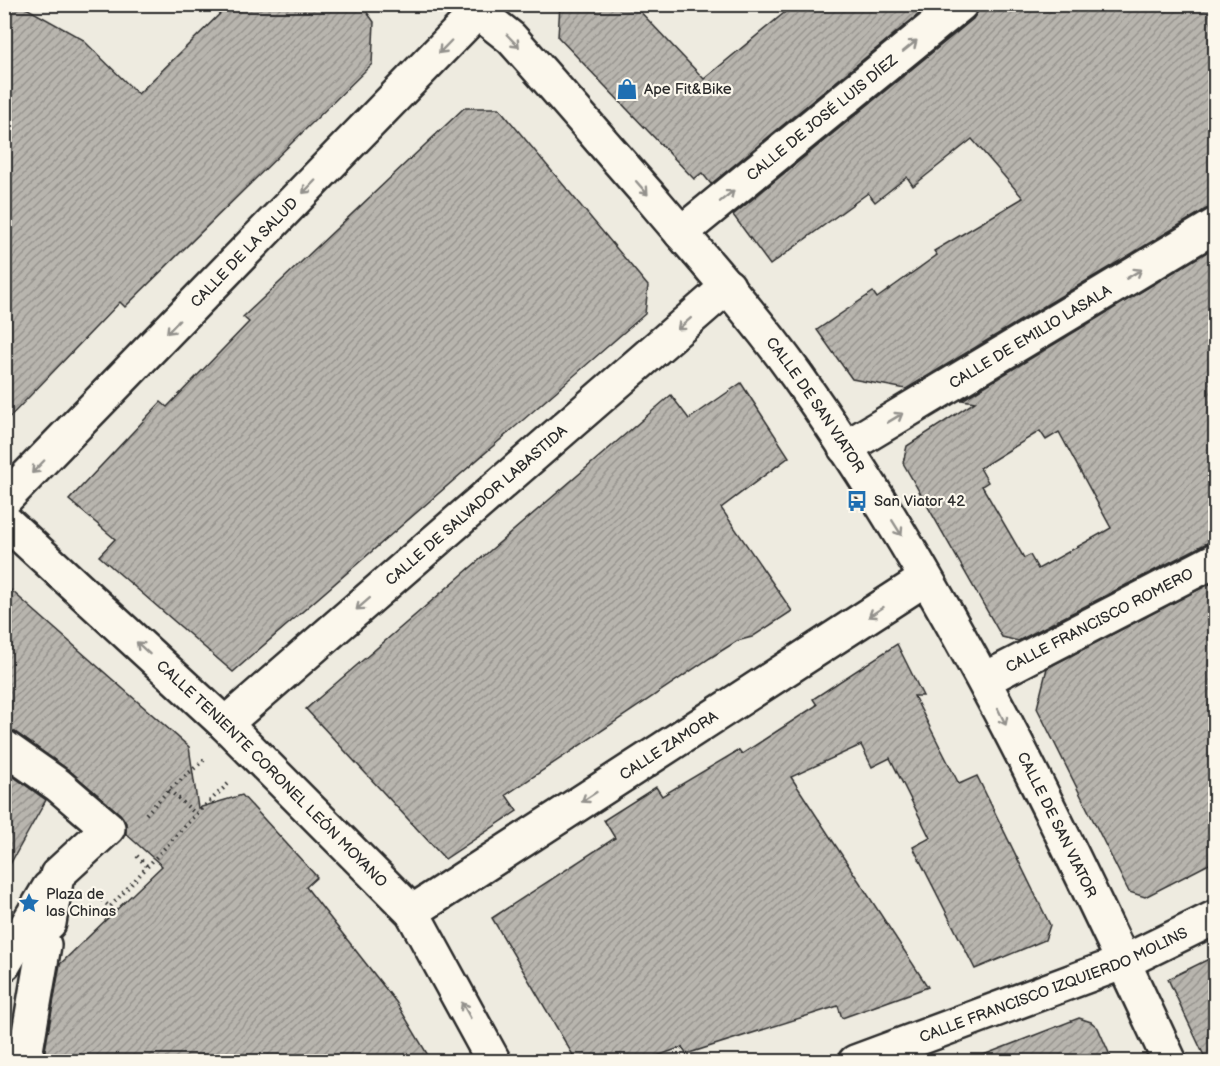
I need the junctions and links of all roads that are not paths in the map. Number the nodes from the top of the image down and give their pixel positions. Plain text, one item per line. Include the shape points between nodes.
1 (961, 4) edge
2 (477, 7) edge
3 (1215, 225) edge
4 (681, 233) junction
5 (728, 286) junction
6 (845, 448) junction
7 (4, 500) edge
8 (4, 520) edge
9 (1215, 560) edge
10 (925, 579) junction
11 (984, 680) junction
12 (239, 738) junction
13 (4, 747) edge
14 (57, 875) junction
15 (412, 912) junction
16 (1215, 916) edge
17 (1124, 962) junction
18 (4, 964) edge
19 (24, 1062) edge
20 (494, 1062) edge
21 (855, 1062) edge
22 (1170, 1062) edge

4 -> 1 street, CALLE DE JOSÉ LUIS DÍEZ
2 -> 4 street, CALLE DE SAN VIATOR via 511,38
2 -> 7 street, CALLE DE LA SALUD
6 -> 3 street, CALLE DE EMILIO LASALA
4 - 5 street, CALLE DE SAN VIATOR
5 - 6 street, CALLE DE SAN VIATOR
5 -> 12 street, CALLE DE SALVADOR LABASTIDA
6 -> 10 street, CALLE DE SAN VIATOR via 905,540
12 -> 8 street, CALLE TENIENTE CORONEL LEÓN MOYANO
9 - 11 street, CALLE FRANCISCO ROMERO
10 - 11 street, CALLE DE SAN VIATOR
10 -> 15 street, CALLE ZAMORA
11 -> 17 street, CALLE DE SAN VIATOR
12 - 15 street, CALLE TENIENTE CORONEL LEÓN MOYANO
13 - 14 street via 58,785 108,828
14 - 18 street
14 - 19 street
20 -> 15 street, CALLE TENIENTE CORONEL LEÓN MOYANO
16 - 17 street, CALLE FRANCISCO IZQUIERDO MOLINS
17 - 21 street, CALLE FRANCISCO IZQUIERDO MOLINS
17 - 22 street, CALLE DE SAN VIATOR

